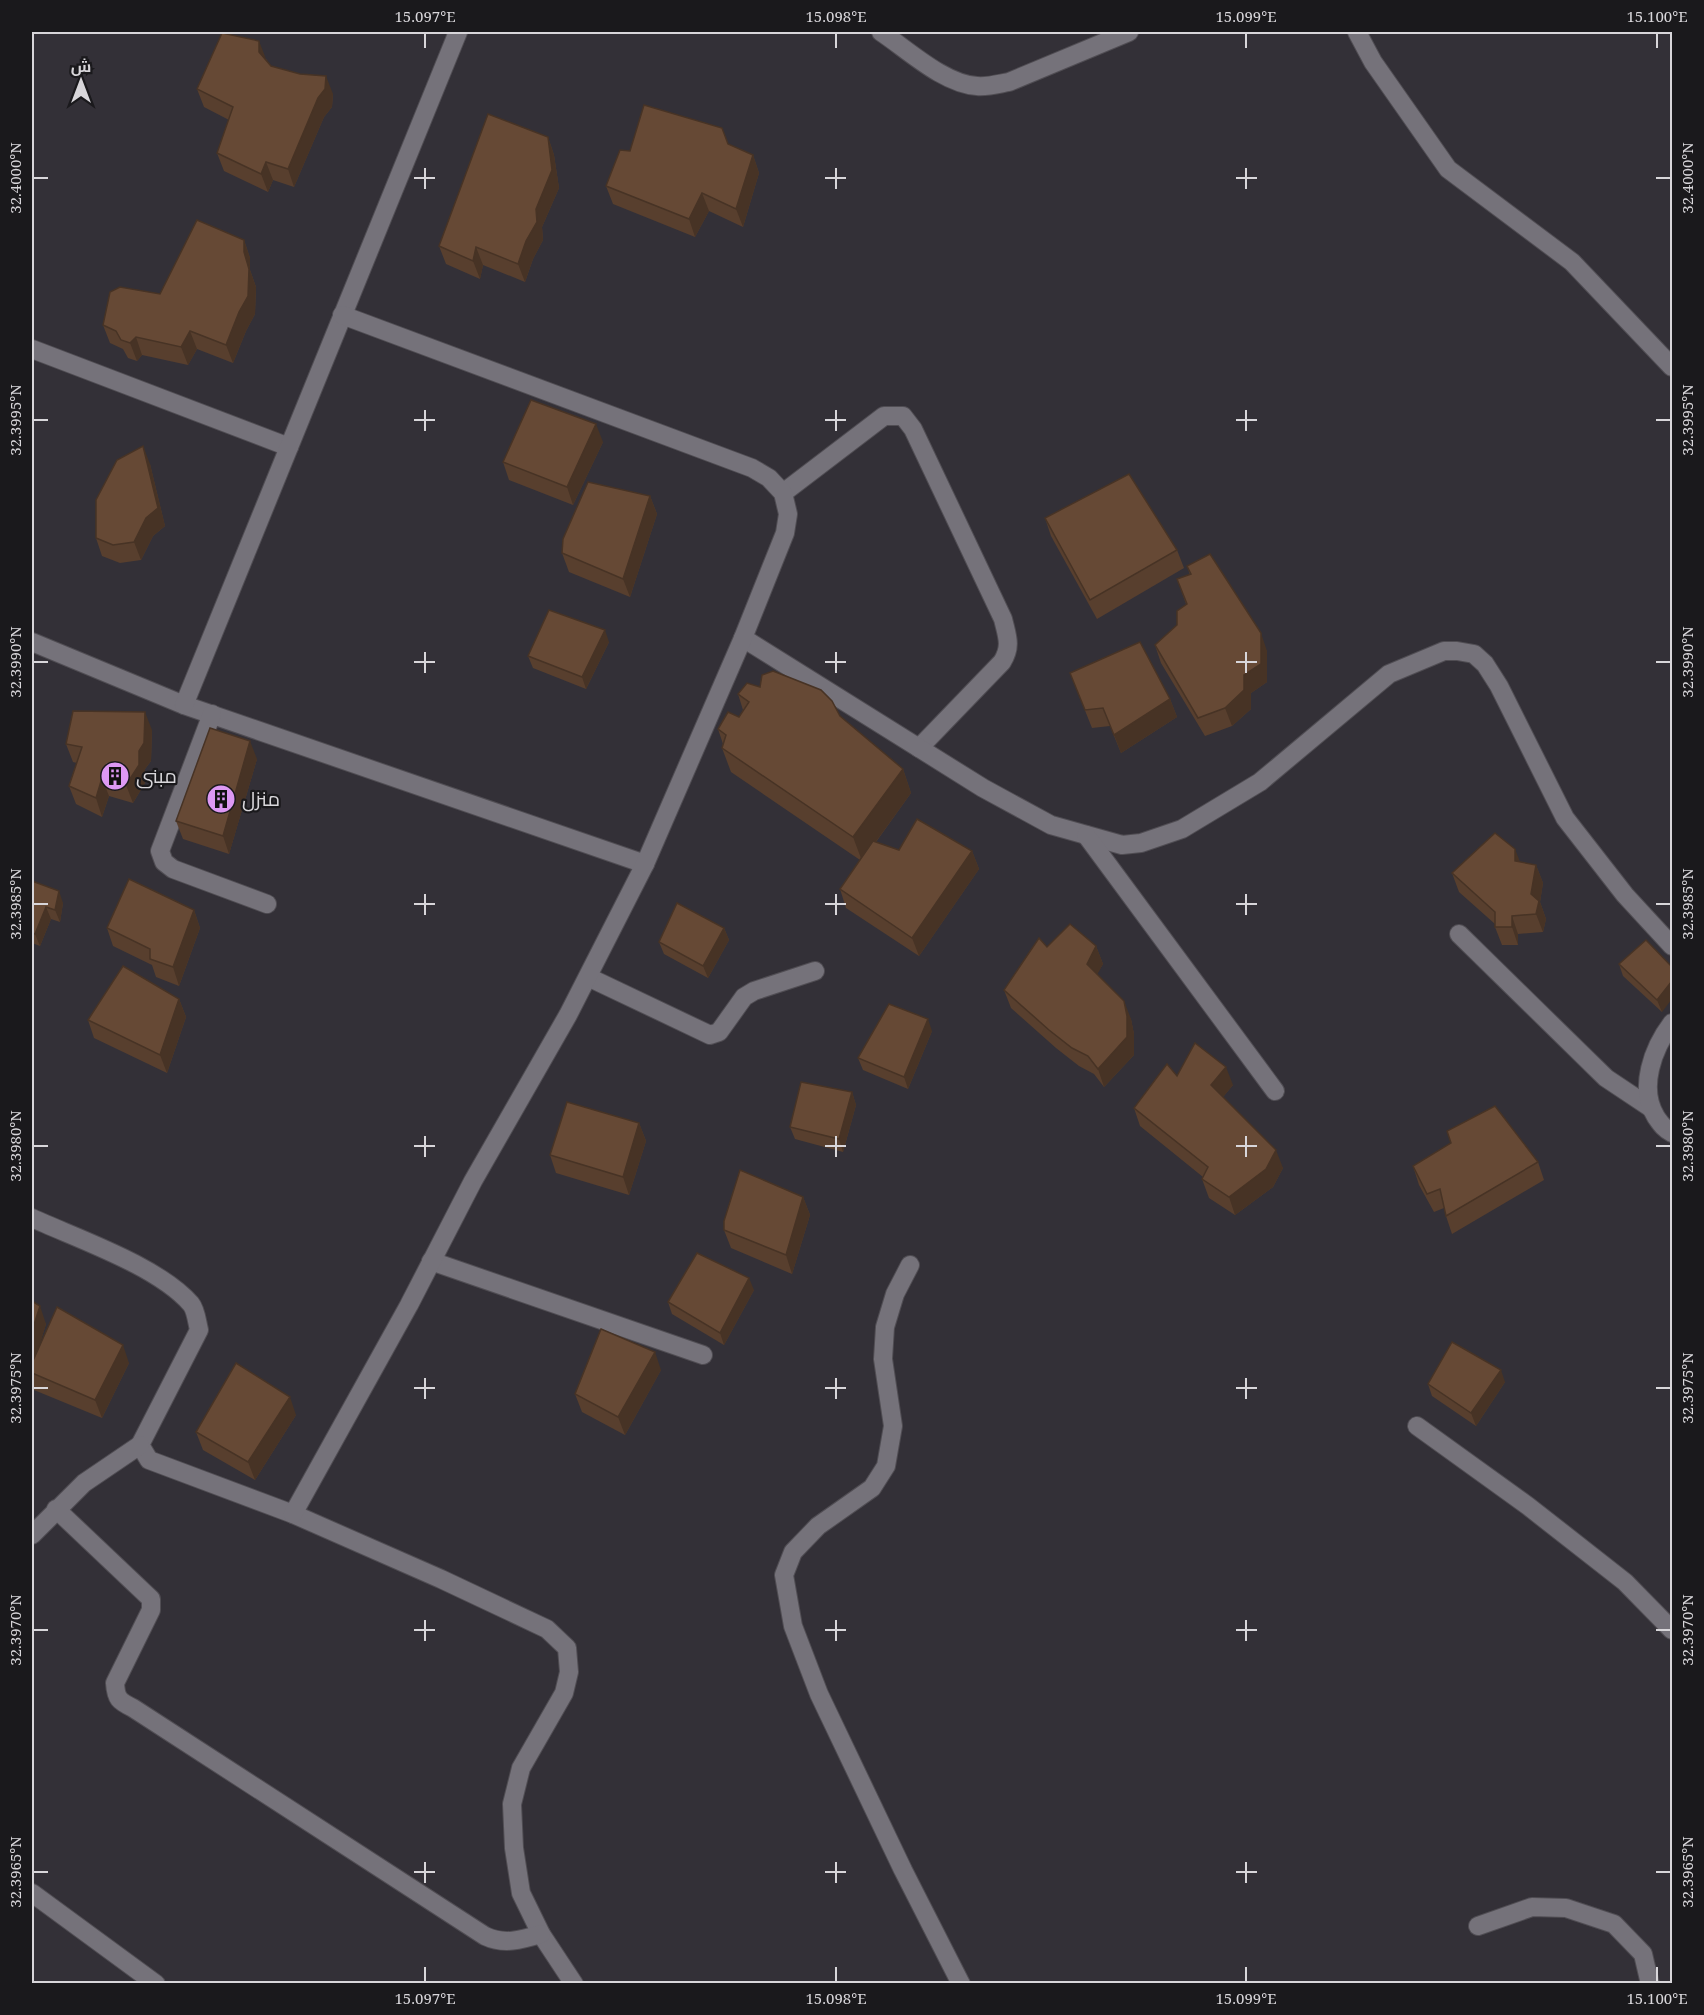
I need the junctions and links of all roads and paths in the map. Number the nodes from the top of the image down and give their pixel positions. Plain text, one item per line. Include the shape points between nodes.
1 (458, 32) edge
2 (881, 32) edge
3 (1129, 32) edge
4 (1357, 32) edge
5 (342, 315) junction
6 (32, 349) edge
7 (1672, 367) edge
8 (289, 447) junction
9 (783, 493) junction
10 (743, 638) junction
11 (32, 642) edge
12 (184, 705) junction
13 (212, 714) junction
14 (920, 748) junction
15 (1086, 835) junction
16 (645, 864) junction
17 (267, 904) dead end
18 (1459, 934) dead end
19 (1672, 946) edge
20 (815, 972) dead end
21 (588, 977) junction
22 (1672, 1023) edge
23 (1275, 1091) dead end
24 (1651, 1108) junction
25 (1672, 1133) edge
26 (32, 1218) edge
27 (431, 1261) junction
28 (910, 1265) dead end
29 (704, 1355) dead end
30 (1417, 1426) dead end
31 (140, 1445) junction
32 (56, 1509) junction
33 (293, 1514) junction
34 (32, 1535) edge
35 (1672, 1630) edge
36 (32, 1893) edge
37 (1479, 1926) dead end
38 (541, 1934) junction
39 (156, 1983) edge
40 (574, 1983) edge
41 (962, 1983) edge
42 (1650, 1983) edge

1 - 5 street
2 - 3 street via 945,76 977,86 1009,82
4 - 7 street via 1373,62 1448,169 1572,262
5 - 8 street
5 - 9 street via 752,468
6 - 8 street
8 - 12 street
9 - 10 street via 788,514 785,533
9 - 14 street via 884,416 903,416 912,429 1003,619 1008,639 1008,652 1002,662
10 - 14 street
10 - 16 street
11 - 12 street
12 - 13 street
13 - 16 street
13 - 17 street via 160,851 164,862 173,869
14 - 15 street via 1016,807 1051,825
15 - 19 street via 1122,845 1182,829 1260,782 1389,674 1444,651 1474,654 1499,686 1565,818
15 - 23 street
16 - 21 street
18 - 24 street via 1606,1078
20 - 21 street via 744,997 719,1032 710,1035
21 - 27 street
22 - 24 street via 1652,1058 1648,1084
24 - 25 street
26 - 31 street via 166,1281 192,1306 199,1330
27 - 29 street
27 - 33 street
28 - 41 street via 895,1294 885,1327 883,1359 893,1426 886,1466 872,1488 818,1526 793,1552 784,1575 793,1626 819,1694
30 - 35 street via 1625,1582
31 - 32 street via 84,1483
31 - 33 street via 149,1460
32 - 34 street
32 - 38 street via 151,1599 151,1610 115,1683 120,1702 485,1936 496,1941 519,1941
33 - 38 street via 547,1629 567,1648 569,1672 564,1693 521,1768 512,1804 521,1893
36 - 39 street
37 - 42 street via 1532,1907 1566,1908 1614,1924 1643,1954
38 - 40 street

